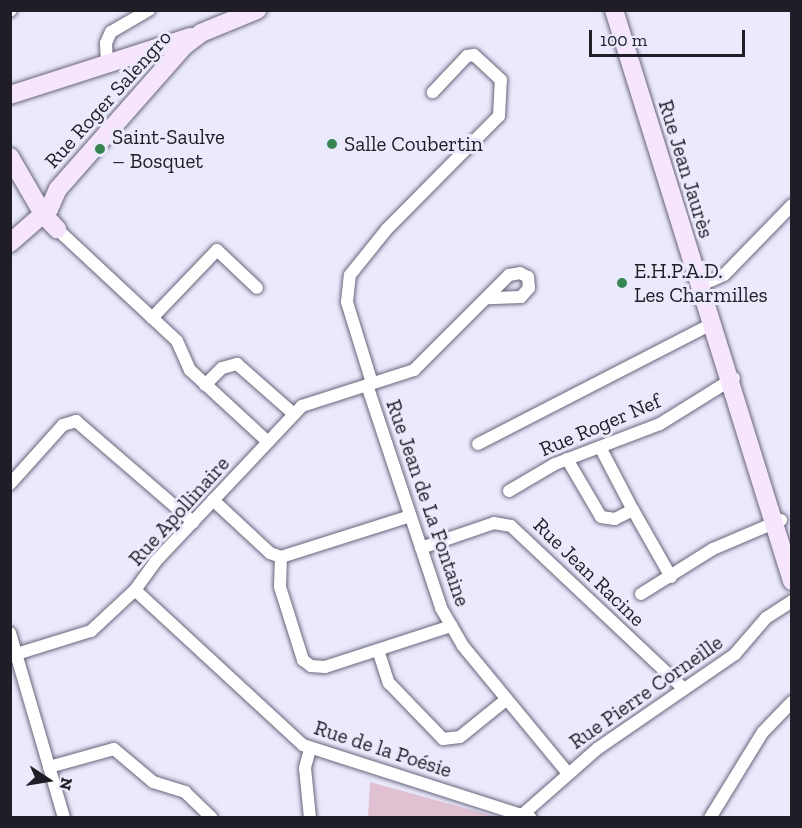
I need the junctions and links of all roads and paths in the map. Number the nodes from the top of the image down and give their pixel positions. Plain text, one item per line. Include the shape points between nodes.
1 (149, 10) edge
2 (257, 10) edge
3 (614, 10) edge
4 (623, 10) edge
5 (201, 33) junction
6 (158, 48) junction
7 (107, 63) junction
8 (167, 65) junction
9 (434, 92) dead end
10 (10, 95) edge
11 (10, 157) edge
12 (27, 183) junction
13 (52, 201) junction
14 (792, 205) edge
15 (57, 229) joint
16 (10, 243) edge
17 (704, 285) junction
18 (257, 288) dead end
19 (487, 298) dead end
20 (152, 318) junction
21 (711, 324) junction
22 (733, 379) junction
23 (369, 384) junction
24 (205, 385) junction
25 (294, 414) junction
26 (268, 442) junction
27 (478, 444) dead end
28 (600, 447) junction
29 (567, 459) junction
30 (10, 484) edge
31 (509, 491) dead end
32 (213, 500) junction
33 (633, 510) junction
34 (410, 516) junction
35 (777, 521) junction
36 (193, 522) junction
37 (421, 548) junction
38 (792, 550) edge
39 (282, 557) junction
40 (671, 577) junction
41 (792, 581) edge
42 (135, 590) junction
43 (641, 594) dead end
44 (792, 601) edge
45 (451, 626) junction
46 (10, 633) edge
47 (378, 650) junction
48 (14, 656) edge
49 (682, 687) junction
50 (507, 699) junction
51 (792, 702) edge
52 (310, 748) junction
53 (49, 766) junction
54 (567, 772) junction
55 (526, 816) edge
56 (64, 818) edge
57 (212, 818) edge
58 (310, 818) edge
59 (710, 818) edge

1 - 7 street via 111,32 106,44
2 - 5 main road, Rue Roger Salengro
3 - 17 main road, Rue Jean Jaurès
4 - 17 main road, Rue Jean Jaurès
5 - 6 main road
5 - 8 main road, Rue Roger Salengro
6 - 7 main road
6 - 8 street via 166,55
7 - 10 main road
8 - 13 main road, Rue Roger Salengro
9 - 23 street, Rue Jean de La Fontaine via 467,56 474,55 501,80 499,116 387,229 350,275 347,302
11 - 12 main road, Rue Roger Salengro
12 - 13 main road, Rue Roger Salengro
12 - 13 main road
13 - 15 main road
13 - 16 main road, Rue Roger Salengro
14 - 17 street via 724,275
15 - 20 street
17 - 21 main road, Rue Jean Jaurès
17 - 22 main road, Rue Jean Jaurès
18 - 20 street via 217,250
19 - 23 street, Rue Apollinaire via 422,365
20 - 24 street via 177,340 187,366
21 - 22 main road, Rue Jean Jaurès
21 - 27 street
22 - 28 street, Rue Roger Nef via 660,424
22 - 35 main road, Rue Jean Jaurès
23 - 25 street, Rue Apollinaire via 310,401
23 - 34 street, Rue Jean de La Fontaine
24 - 25 street via 222,368 237,364
24 - 26 street
25 - 26 street, Rue Apollinaire
26 - 32 street, Rue Apollinaire
28 - 29 street, Rue Roger Nef
28 - 33 street
29 - 31 street, Rue Roger Nef
29 - 33 street via 601,517 615,519
30 - 36 street via 63,424 76,420
32 - 36 street, Rue Apollinaire
32 - 39 street via 270,553
33 - 40 street
34 - 37 street, Rue Jean de La Fontaine
34 - 39 street
35 - 38 main road, Rue Jean Jaurès
35 - 40 street via 713,549
35 - 41 main road, Rue Jean Jaurès
36 - 42 street, Rue Apollinaire via 147,571
37 - 45 street, Rue Jean de La Fontaine via 435,594
37 - 49 street, Rue Jean Racine via 494,523 511,526
39 - 47 street via 280,587 305,662 321,668
40 - 43 street
42 - 48 street, Rue Apollinaire via 87,633
42 - 52 street, Rue de la Poésie via 293,737
44 - 49 street, Rue Pierre Corneille via 766,618 732,656
45 - 47 street
45 - 50 street, Rue Jean de La Fontaine
46 - 48 street
47 - 50 street via 389,683 443,739 460,737
48 - 53 street
49 - 54 street, Rue Pierre Corneille
50 - 54 street, Rue Jean de La Fontaine
51 - 59 street via 763,732
52 - 55 street, Rue de la Poésie
52 - 58 street via 305,774
53 - 56 street
53 - 57 street via 114,748 153,782 184,792
54 - 55 street, Rue Pierre Corneille

